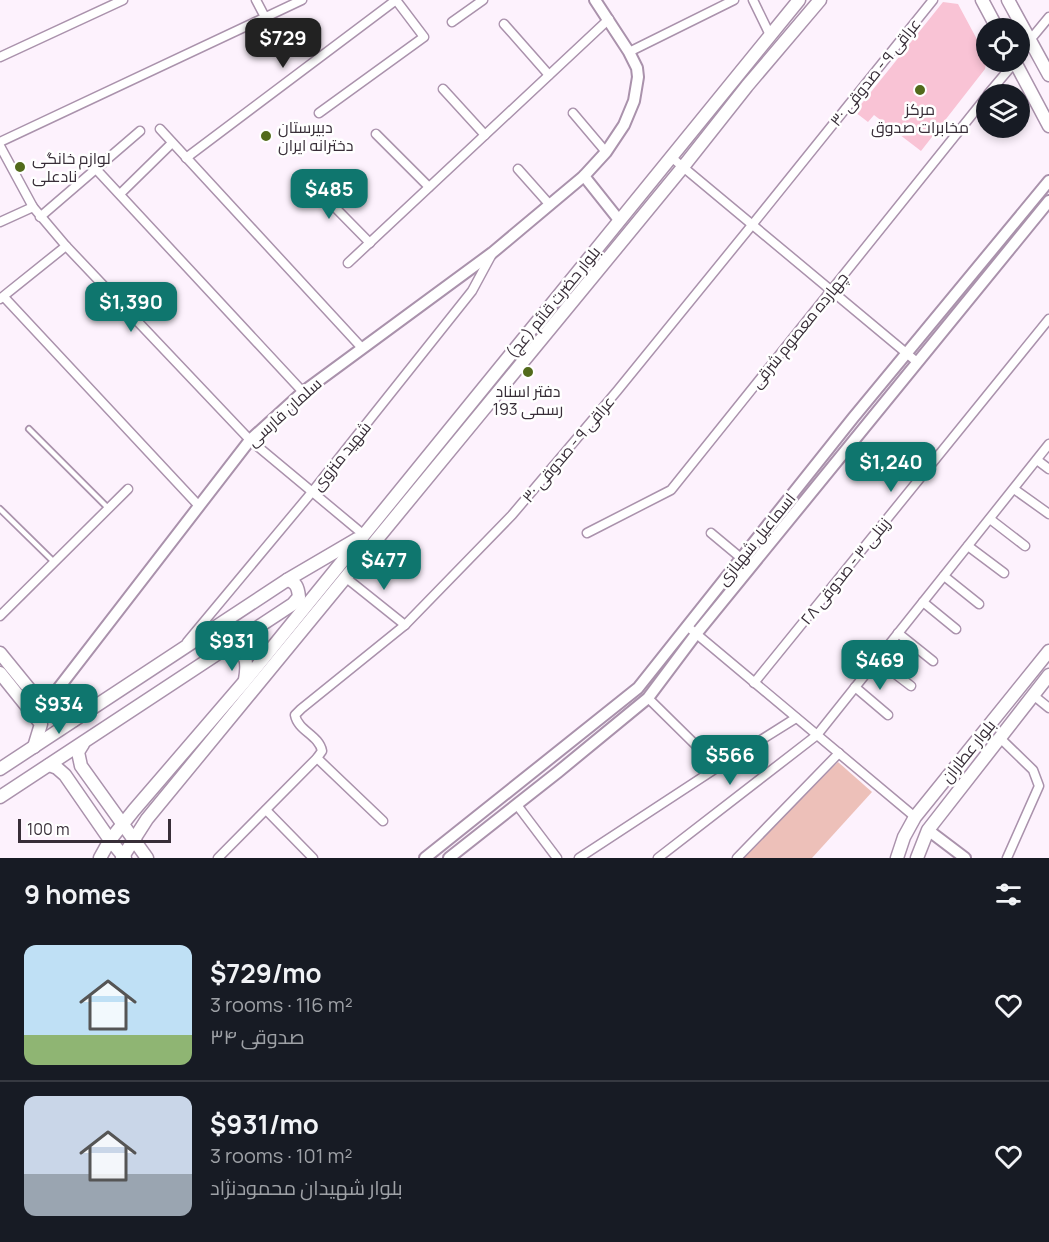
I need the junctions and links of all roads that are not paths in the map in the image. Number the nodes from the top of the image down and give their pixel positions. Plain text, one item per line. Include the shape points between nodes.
1 (123, 0) edge
2 (256, 0) edge
3 (302, 0) edge
4 (396, 0) edge
5 (483, 0) edge
6 (595, 0) edge
7 (734, 0) edge
8 (753, 0) edge
9 (799, 0) edge
10 (820, 0) edge
11 (933, 0) edge
12 (982, 0) edge
13 (1008, 0) edge
14 (265, 17) junction
15 (1049, 17) edge
16 (992, 18) edge
17 (1015, 18) edge
18 (609, 19) junction
19 (452, 22) dead end
20 (504, 24) dead end
21 (770, 35) junction
22 (1030, 38) edge
23 (1030, 50) edge
24 (629, 52) junction
25 (0, 57) edge
26 (1007, 72) edge
27 (1020, 72) edge
28 (549, 75) junction
29 (1049, 75) edge
30 (997, 84) edge
31 (443, 88) dead end
32 (976, 110) edge
33 (319, 113) dead end
34 (573, 113) dead end
35 (1049, 126) edge
36 (160, 129) dead end
37 (140, 130) dead end
38 (376, 134) dead end
39 (485, 135) junction
40 (172, 143) junction
41 (0, 144) edge
42 (606, 152) junction
43 (671, 157) junction
44 (186, 158) junction
45 (683, 167) junction
46 (96, 168) junction
47 (518, 169) dead end
48 (584, 176) junction
49 (308, 180) dead end
50 (1049, 181) edge
51 (429, 187) junction
52 (120, 194) junction
53 (1049, 201) edge
54 (550, 205) junction
55 (33, 207) junction
56 (40, 217) junction
57 (619, 220) junction
58 (0, 222) edge
59 (753, 225) junction
60 (370, 243) junction
61 (66, 246) junction
62 (492, 253) junction
63 (348, 263) dead end
64 (831, 291) junction
65 (2, 298) edge
66 (1049, 319) edge
67 (362, 348) junction
68 (906, 353) junction
69 (917, 362) junction
70 (303, 392) junction
71 (29, 429) dead end
72 (250, 440) junction
73 (1049, 444) edge
74 (1037, 460) junction
75 (1049, 469) edge
76 (128, 489) dead end
77 (1014, 489) junction
78 (312, 492) junction
79 (199, 506) junction
80 (108, 508) junction
81 (0, 509) edge
82 (1049, 514) edge
83 (990, 519) junction
84 (587, 533) dead end
85 (711, 533) dead end
86 (364, 535) junction
87 (968, 546) junction
88 (1025, 546) dead end
89 (741, 558) junction
90 (54, 562) junction
91 (1004, 573) dead end
92 (944, 576) junction
93 (345, 577) junction
94 (287, 580) junction
95 (923, 602) junction
96 (979, 604) dead end
97 (0, 616) edge
98 (405, 625) junction
99 (687, 626) junction
100 (956, 628) dead end
101 (898, 633) junction
102 (696, 634) junction
103 (227, 648) junction
104 (1049, 651) edge
105 (179, 652) junction
106 (0, 653) edge
107 (877, 660) junction
108 (933, 661) dead end
109 (0, 673) edge
110 (1049, 675) edge
111 (244, 681) junction
112 (754, 683) junction
113 (911, 686) dead end
114 (855, 687) junction
115 (1033, 695) junction
116 (648, 698) junction
117 (1049, 708) edge
118 (48, 711) junction
119 (888, 715) dead end
120 (796, 718) junction
121 (74, 720) junction
122 (41, 724) junction
123 (817, 735) junction
124 (1000, 738) junction
125 (83, 744) junction
126 (34, 747) junction
127 (839, 753) junction
128 (317, 758) junction
129 (49, 765) junction
130 (81, 766) junction
131 (718, 767) junction
132 (0, 769) edge
133 (65, 775) junction
134 (0, 797) edge
135 (517, 805) junction
136 (266, 810) junction
137 (915, 817) junction
138 (382, 821) dead end
139 (123, 825) junction
140 (928, 830) junction
141 (110, 840) junction
142 (133, 840) junction
143 (123, 857) edge
144 (100, 858) edge
145 (147, 858) edge
146 (218, 858) edge
147 (313, 858) edge
148 (425, 858) edge
149 (449, 858) edge
150 (557, 858) edge
151 (579, 858) edge
152 (658, 858) edge
153 (737, 858) edge
154 (897, 858) edge
155 (916, 858) edge
156 (965, 858) edge
157 (1008, 858) edge

1 - 25 street
2 - 14 street
3 - 14 street
4 - 33 street via 424,37
4 - 44 street
5 - 19 street
6 - 18 street, سلمان فارسی
7 - 24 street
8 - 21 street
9 - 21 main road, بلوار حضرت قائم (عج)
10 - 45 main road, بلوار حضرت قائم (عج)
11 - 59 street, عراقی ۹ - صدوقی ۳۰
12 - 16 main road
13 - 17 main road
14 - 41 street
15 - 22 street
18 - 24 street, سلمان فارسی
18 - 28 street
20 - 28 street
21 - 43 main road, بلوار حضرت قائم (عج)
23 - 29 main road
24 - 42 street, سلمان فارسی via 637,68 634,101
26 - 30 street, چهارده معصوم شرقی
27 - 35 main road
28 - 39 street
31 - 39 street
32 - 64 street, چهارده معصوم شرقی
34 - 42 street
36 - 40 street
37 - 46 street
38 - 51 street
39 - 51 street
40 - 44 street
40 - 52 street
41 - 55 street
42 - 48 street, سلمان فارسی
43 - 45 street
43 - 57 main road, بلوار حضرت قائم (عج)
44 - 67 street
45 - 59 street
45 - 93 main road, بلوار حضرت قائم (عج)
46 - 52 street
46 - 56 street
47 - 54 street
48 - 54 street, سلمان فارسی
48 - 57 street
49 - 60 street
50 - 68 street, اسماعیل شهبازی
51 - 60 street
52 - 70 street
53 - 69 street, اسماعیل شهبازی
54 - 62 street, سلمان فارسی
55 - 56 street
55 - 58 street
56 - 61 street
57 - 86 main road, بلوار حضرت قائم (عج)
59 - 64 street
59 - 98 street, عراقی ۹ - صدوقی ۳۰ via 512,515
60 - 63 street
61 - 65 street
61 - 72 street
62 - 67 street, سلمان فارسی
62 - 78 street, شهید منزوی via 472,291
64 - 68 street
64 - 84 street, چهارده معصوم شرقی via 671,490
65 - 79 street
66 - 112 street, زینلی ۳ - صدوقی ۲۸
67 - 70 street, سلمان فارسی
68 - 69 street
68 - 89 street, اسماعیل شهبازی
69 - 102 street, اسماعیل شهبازی
70 - 72 street, سلمان فارسی
71 - 80 lane
72 - 78 street
72 - 79 street, سلمان فارسی
73 - 74 street
74 - 75 street
74 - 77 street
76 - 80 street
77 - 82 street
77 - 83 street
78 - 86 street
78 - 105 street, شهید منزوی
79 - 118 street, سلمان فارسی
80 - 90 street
81 - 90 lane
83 - 87 street
83 - 88 street
85 - 89 street
86 - 94 main road, بلوار حضرت قائم (عج)
86 - 111 main road
87 - 91 street
87 - 92 street
89 - 99 street, اسماعیل شهبازی
90 - 97 street
92 - 95 street
92 - 96 street
93 - 98 street
93 - 142 main road, بلوار حضرت قائم (عج)
94 - 103 main road via 298,588 299,597 293,604
94 - 105 main road, بلوار حضرت قائم (عج)
95 - 100 street
95 - 101 street
98 - 128 street, عراقی ۹ - صدوقی ۳۰ via 295,715 297,722 319,743 322,751
99 - 102 street
99 - 148 street, اسماعیل شهبازی via 638,688
101 - 107 street
101 - 108 street
102 - 112 street
102 - 116 street, اسماعیل شهبازی
103 - 111 main road via 244,656
103 - 125 main road
104 - 137 main road, بلوار عطاران
105 - 121 main road, بلوار حضرت قائم (عج)
106 - 118 main road
107 - 113 street
107 - 114 street
109 - 122 main road
110 - 115 main road, بلوار عطاران
111 - 139 main road
112 - 120 street
114 - 119 street
114 - 123 street
115 - 117 street
115 - 124 main road, بلوار عطاران
116 - 131 street
116 - 135 street, اسماعیل شهبازی
118 - 121 main road
118 - 122 main road via 52,722
120 - 123 street
120 - 131 street
121 - 126 main road, بلوار حضرت قائم (عج)
122 - 126 main road
123 - 127 street
123 - 152 street
124 - 140 main road, بلوار عطاران
124 - 157 street via 1034,770 1039,786
125 - 129 main road
125 - 130 main road via 78,752
126 - 132 main road, بلوار حضرت قائم (عج)
127 - 137 street
127 - 153 street
128 - 136 street
128 - 138 street
129 - 133 main road
129 - 134 main road
130 - 133 main road via 70,761 65,765
130 - 139 main road
131 - 151 street
133 - 141 main road
135 - 149 street, اسماعیل شهبازی
135 - 150 street
136 - 146 street
136 - 147 street
137 - 140 main road
137 - 154 main road, بلوار عطاران
139 - 141 main road
139 - 142 main road
140 - 155 main road, بلوار عطاران
140 - 156 street
141 - 143 main road
141 - 144 main road
142 - 143 main road, بلوار حضرت قائم (عج)
142 - 145 main road

